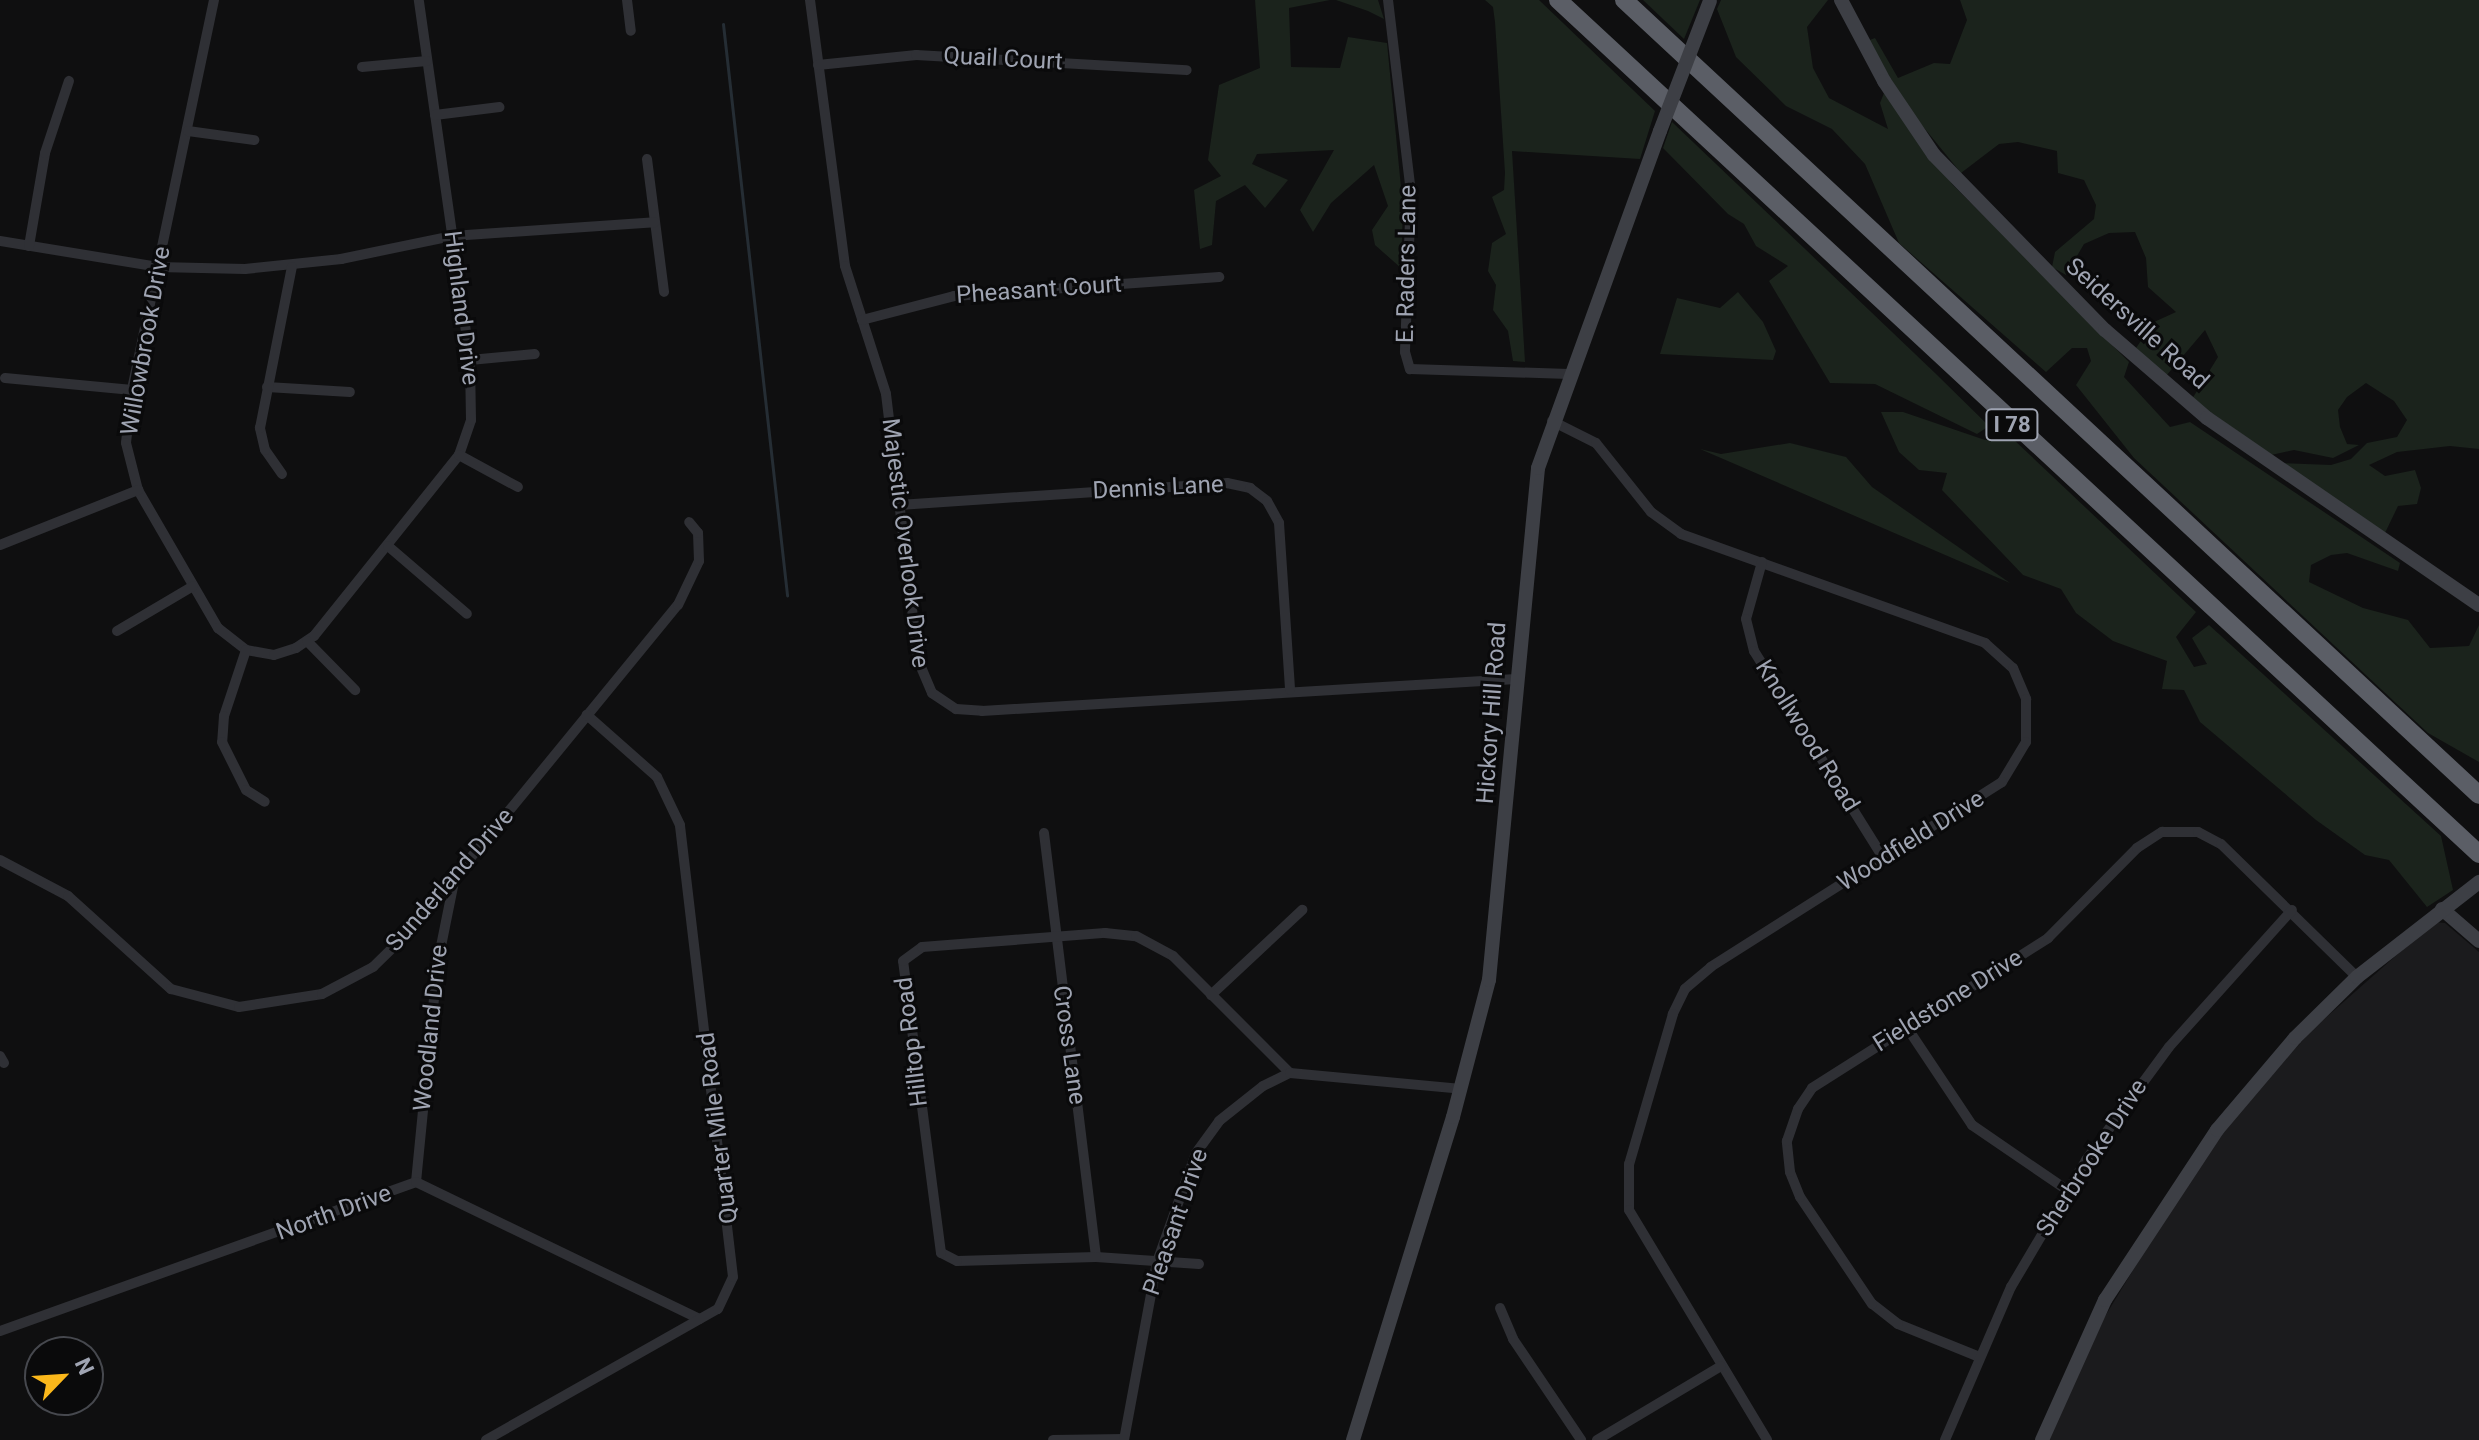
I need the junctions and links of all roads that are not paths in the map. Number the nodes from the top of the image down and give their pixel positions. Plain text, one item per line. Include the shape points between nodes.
1 (214, 0) edge
2 (419, 0) edge
3 (627, 0) edge
4 (810, 0) edge
5 (1388, 0) edge
6 (1558, 0) edge
7 (1624, 0) edge
8 (1710, 0) edge
9 (1841, 0) edge
10 (631, 31) dead end
11 (427, 61) junction
12 (818, 65) junction
13 (362, 67) dead end
14 (1187, 70) dead end
15 (69, 81) dead end
16 (500, 107) dead end
17 (435, 115) junction
18 (188, 131) junction
19 (254, 140) dead end
20 (647, 159) dead end
21 (655, 222) junction
22 (452, 236) junction
23 (0, 241) edge
24 (29, 246) junction
25 (158, 267) junction
26 (292, 267) junction
27 (1219, 277) dead end
28 (664, 292) dead end
29 (862, 320) junction
30 (535, 354) dead end
31 (470, 360) junction
32 (1569, 374) junction
33 (5, 378) dead end
34 (267, 387) junction
35 (132, 390) junction
36 (350, 392) dead end
37 (1552, 421) junction
38 (459, 455) junction
39 (282, 474) dead end
40 (518, 487) dead end
41 (138, 490) junction
42 (899, 505) junction
43 (689, 522) dead end
44 (0, 545) edge
45 (388, 546) junction
46 (1762, 562) junction
47 (193, 586) junction
48 (2479, 605) edge
49 (467, 614) dead end
50 (117, 631) dead end
51 (307, 641) junction
52 (246, 650) junction
53 (1516, 679) junction
54 (355, 690) dead end
55 (1290, 690) junction
56 (587, 715) junction
57 (2479, 795) edge
58 (265, 802) dead end
59 (1044, 833) dead end
60 (2474, 850) edge
61 (1884, 859) junction
62 (0, 860) edge
63 (456, 876) junction
64 (2479, 882) edge
65 (2442, 909) junction
66 (1302, 910) dead end
67 (2292, 910) junction
68 (1054, 937) junction
69 (2479, 941) edge
70 (2357, 977) junction
71 (1211, 995) junction
72 (1906, 1026) junction
73 (1290, 1073) junction
74 (1461, 1089) junction
75 (416, 1182) junction
76 (2067, 1190) junction
77 (1096, 1257) junction
78 (1157, 1262) junction
79 (1199, 1264) dead end
80 (1500, 1308) dead end
81 (700, 1319) junction
82 (0, 1331) edge
83 (1977, 1356) junction
84 (1721, 1366) junction
85 (1124, 1439) edge
86 (486, 1440) edge
87 (1053, 1440) edge
88 (1353, 1440) edge
89 (1581, 1440) edge
90 (1597, 1440) edge
91 (1767, 1440) edge
92 (1945, 1440) edge
93 (2042, 1440) edge

1 - 18 street, Willowbrook Drive
2 - 11 street, Highland Drive
3 - 10 street
4 - 12 street, Majestic Overlook Drive
5 - 32 street, E. Raders Lane via 1411,194 1405,352 1410,369
6 - 60 highway, I 78
7 - 57 highway, I 78
8 - 32 street, Hickory Hill Road, bridge
9 - 48 street, Seidersville Road via 1884,81 1934,155 2105,330 2207,418
11 - 13 street
11 - 17 street, Highland Drive
12 - 14 street, Quail Court via 916,55
12 - 29 street, Majestic Overlook Drive via 845,266
15 - 24 street via 45,153
16 - 17 street
17 - 22 street, Highland Drive
18 - 19 street
18 - 25 street, Willowbrook Drive
20 - 21 street
21 - 22 street
21 - 28 street
22 - 26 street
22 - 31 street, Highland Drive
23 - 24 street
24 - 25 street
25 - 26 street
25 - 35 street, Willowbrook Drive
26 - 34 street
27 - 29 street, Pheasant Court via 939,298
29 - 42 street, Majestic Overlook Drive via 886,394
30 - 31 street
31 - 38 street, Highland Drive via 471,420
32 - 37 street, Hickory Hill Road
33 - 35 street
34 - 36 street
34 - 39 street via 262,441
35 - 41 street, Willowbrook Drive via 126,443
37 - 46 street, Woodfield Drive via 1596,443 1651,512 1681,534
37 - 53 street, Hickory Hill Road via 1530,512
38 - 40 street
38 - 45 street, Highland Drive
41 - 44 street
41 - 47 street, Willowbrook Drive
42 - 55 street, Majestic Overlook Drive via 921,673 932,693 948,705 982,711
42 - 55 street, Dennis Lane via 1227,483 1250,488 1267,501 1279,523
43 - 56 street, Sunderland Drive via 700,547 685,594
45 - 49 street
45 - 51 street, Highland Drive
46 - 61 street, Knollwood Road via 1746,619 1754,651
46 - 61 street, Woodfield Drive via 1985,643 2006,660 2023,688 2028,730 2010,772 1992,790
47 - 50 street
47 - 52 street, Willowbrook Drive via 218,628
51 - 52 street via 282,654
51 - 54 street
52 - 58 street via 224,716 222,742 246,790
53 - 55 street, Majestic Overlook Drive
53 - 74 street, Hickory Hill Road via 1493,958
56 - 63 street, Sunderland Drive
56 - 81 street, Quarter Mile Road via 657,777 676,812 684,846 733,1267 729,1295
59 - 68 street, Cross Lane
61 - 84 street, Woodfield Drive via 1711,967 1685,989 1673,1014 1629,1164 1627,1198 1642,1236
62 - 63 street, Sunderland Drive via 68,896 171,989 239,1007 297,1002 363,973 414,927
63 - 75 street, Woodland Drive via 437,966
64 - 65 street
65 - 69 street
65 - 70 street
66 - 71 street
67 - 70 street, Fieldstone Drive
67 - 72 street, Fieldstone Drive via 2210,836 2162,832 2137,848 2064,927
67 - 76 street, Sherbrooke Drive via 2144,1077
68 - 71 street, Hilltop Road via 1114,933 1145,939 1173,956
68 - 77 street, Cross Lane
68 - 77 street, Hilltop Road via 922,947 903,961 935,1234 941,1253 957,1261
70 - 93 street via 2256,1081 2183,1175 2105,1300
71 - 73 street, Hilltop Road
72 - 76 street via 1972,1125
72 - 83 street, Fieldstone Drive via 1823,1079 1803,1099 1789,1133 1790,1172 1800,1197 1872,1304 1898,1324
73 - 74 street
73 - 78 street, Pleasant Drive via 1249,1096 1202,1142
74 - 88 street, Hickory Hill Road
75 - 81 street, North Drive
75 - 82 street, North Drive
76 - 83 street, Sherbrooke Drive
77 - 78 street, Hilltop Road
78 - 79 street, Hilltop Road
78 - 85 street, Pleasant Drive
80 - 89 street via 1513,1339
81 - 86 street, Quarter Mile Road
83 - 92 street, Sherbrooke Drive
84 - 90 street
84 - 91 street, Woodfield Drive
85 - 87 street

